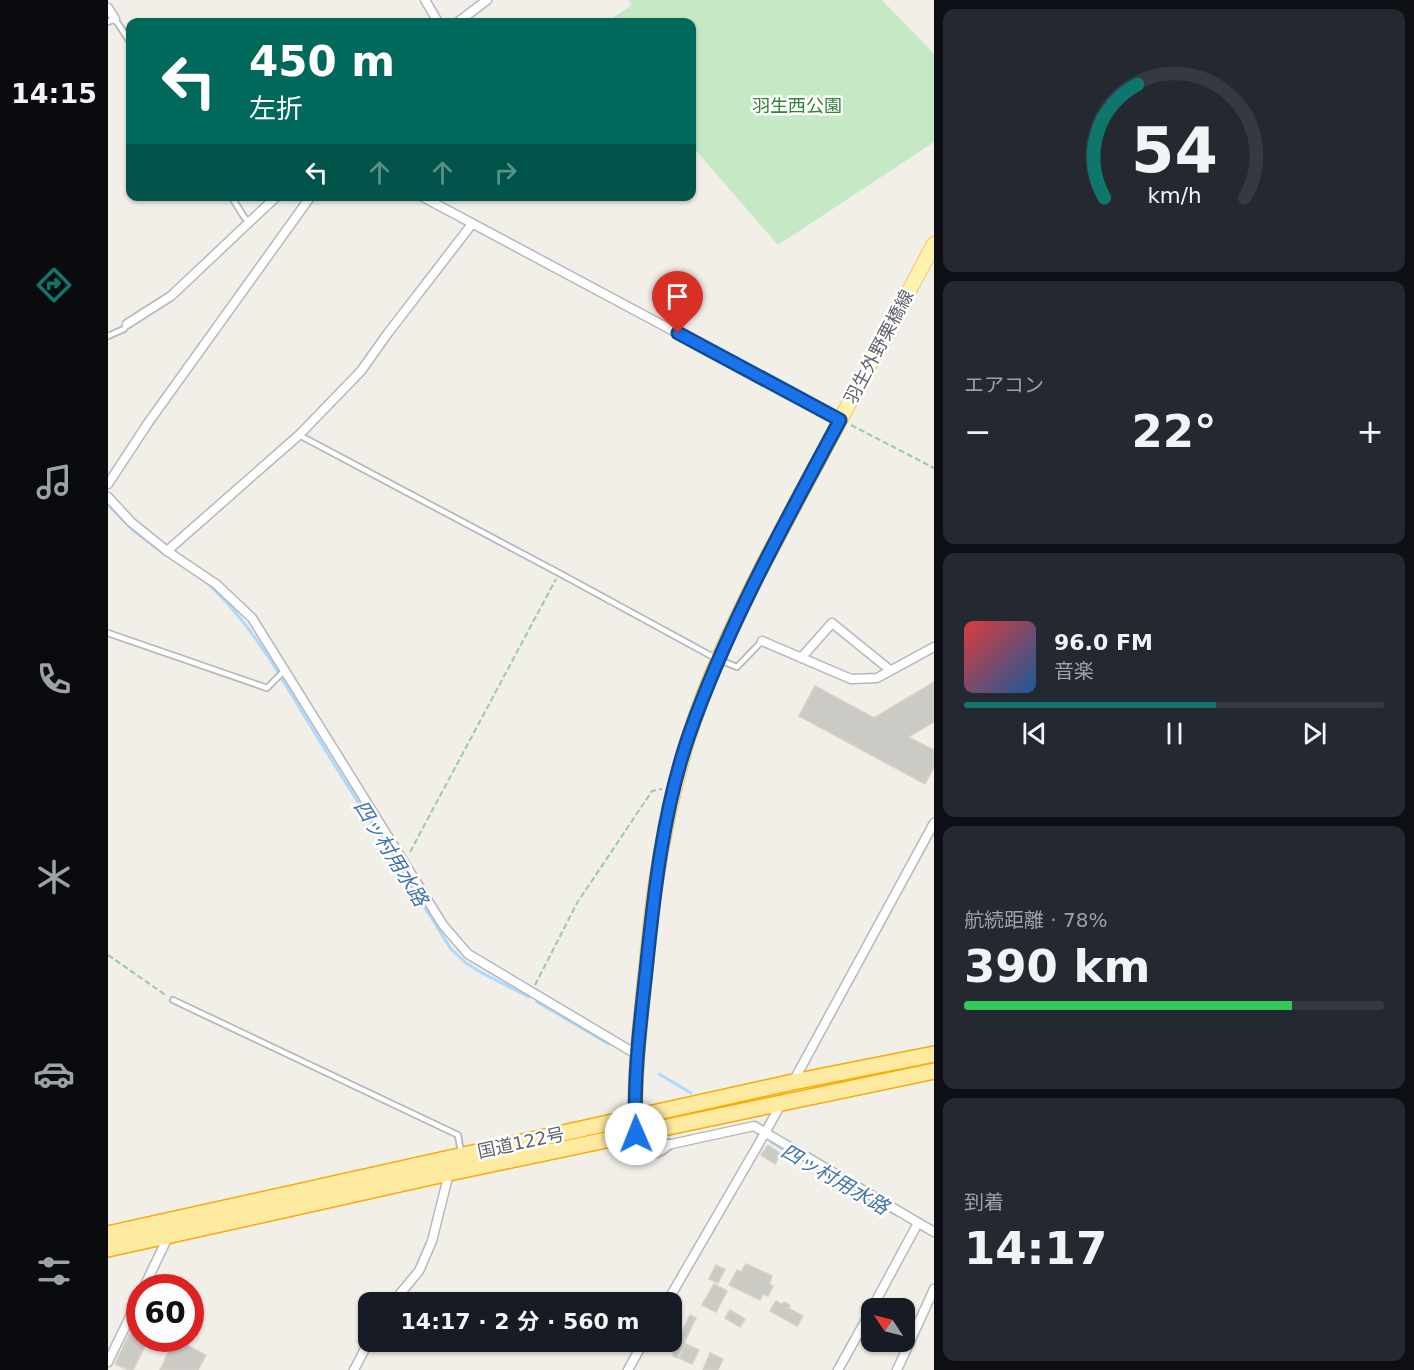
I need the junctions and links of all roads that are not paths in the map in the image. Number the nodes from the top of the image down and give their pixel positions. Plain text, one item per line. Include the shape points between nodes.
1 (425, 0) edge
2 (487, 0) edge
3 (108, 8) edge
4 (436, 18) edge
5 (463, 18) edge
6 (112, 20) edge
7 (126, 37) edge
8 (234, 201) edge
9 (272, 201) edge
10 (307, 201) edge
11 (430, 201) edge
12 (250, 223) junction
13 (472, 224) junction
14 (934, 244) edge
15 (127, 324) joint
16 (108, 336) edge
17 (840, 420) junction
18 (300, 435) junction
19 (108, 484) edge
20 (108, 496) edge
21 (167, 551) junction
22 (108, 633) edge
23 (762, 641) joint
24 (934, 647) edge
25 (801, 658) junction
26 (717, 660) junction
27 (285, 670) junction
28 (890, 670) junction
29 (934, 823) edge
30 (172, 1000) road end
31 (636, 1054) junction
32 (934, 1054) edge
33 (934, 1071) edge
34 (793, 1082) junction
35 (781, 1104) junction
36 (635, 1118) junction
37 (765, 1133) junction
38 (636, 1134) junction
39 (667, 1145) joint
40 (461, 1156) junction
41 (449, 1173) junction
42 (918, 1223) junction
43 (934, 1232) edge
44 (108, 1234) edge
45 (168, 1237) junction
46 (108, 1249) edge
47 (150, 1274) edge
48 (934, 1289) edge
49 (401, 1292) edge
50 (673, 1292) edge
51 (877, 1298) edge
52 (126, 1325) edge
53 (861, 1328) edge
54 (363, 1352) edge
55 (638, 1352) edge
56 (108, 1362) edge
57 (354, 1370) edge
58 (627, 1370) edge
59 (838, 1370) edge
60 (897, 1370) edge

1 - 4 street
2 - 5 street
3 - 6 street
6 - 7 lane
8 - 12 lane
9 - 12 street
10 - 19 street
11 - 13 street
12 - 15 street via 171,296
13 - 17 street
13 - 18 street via 361,371
14 - 17 main road, 羽生外野栗橋線
15 - 16 lane
17 - 26 main road, 羽生外野栗橋線
18 - 21 street
18 - 26 lane
20 - 21 street via 130,522
21 - 27 street via 216,584 252,618
22 - 27 lane via 267,688
23 - 25 street
23 - 26 lane via 736,667
24 - 28 street
25 - 28 street via 851,679 877,678
25 - 28 street via 832,623
26 - 31 main road, 羽生外野栗橋線 via 675,787 657,877
27 - 31 street via 443,925 468,954
29 - 34 street
30 - 40 lane via 458,1135
31 - 36 main road, 羽生外野栗橋線
32 - 34 highway, 国道122号
33 - 35 highway, 国道122号
34 - 36 highway, 国道122号
35 - 37 street
35 - 38 highway, 国道122号
36 - 38 main road, 羽生外野栗橋線
36 - 40 highway, 国道122号
37 - 39 street via 754,1126
37 - 42 street
37 - 50 street
38 - 39 street via 642,1154
38 - 41 highway, 国道122号
40 - 44 highway, 国道122号
41 - 45 highway, 国道122号
41 - 49 street via 432,1241 419,1271
42 - 43 street
42 - 51 street
45 - 46 highway, 国道122号
45 - 47 street
48 - 60 street
52 - 56 street
53 - 59 street
54 - 57 street
55 - 58 street

